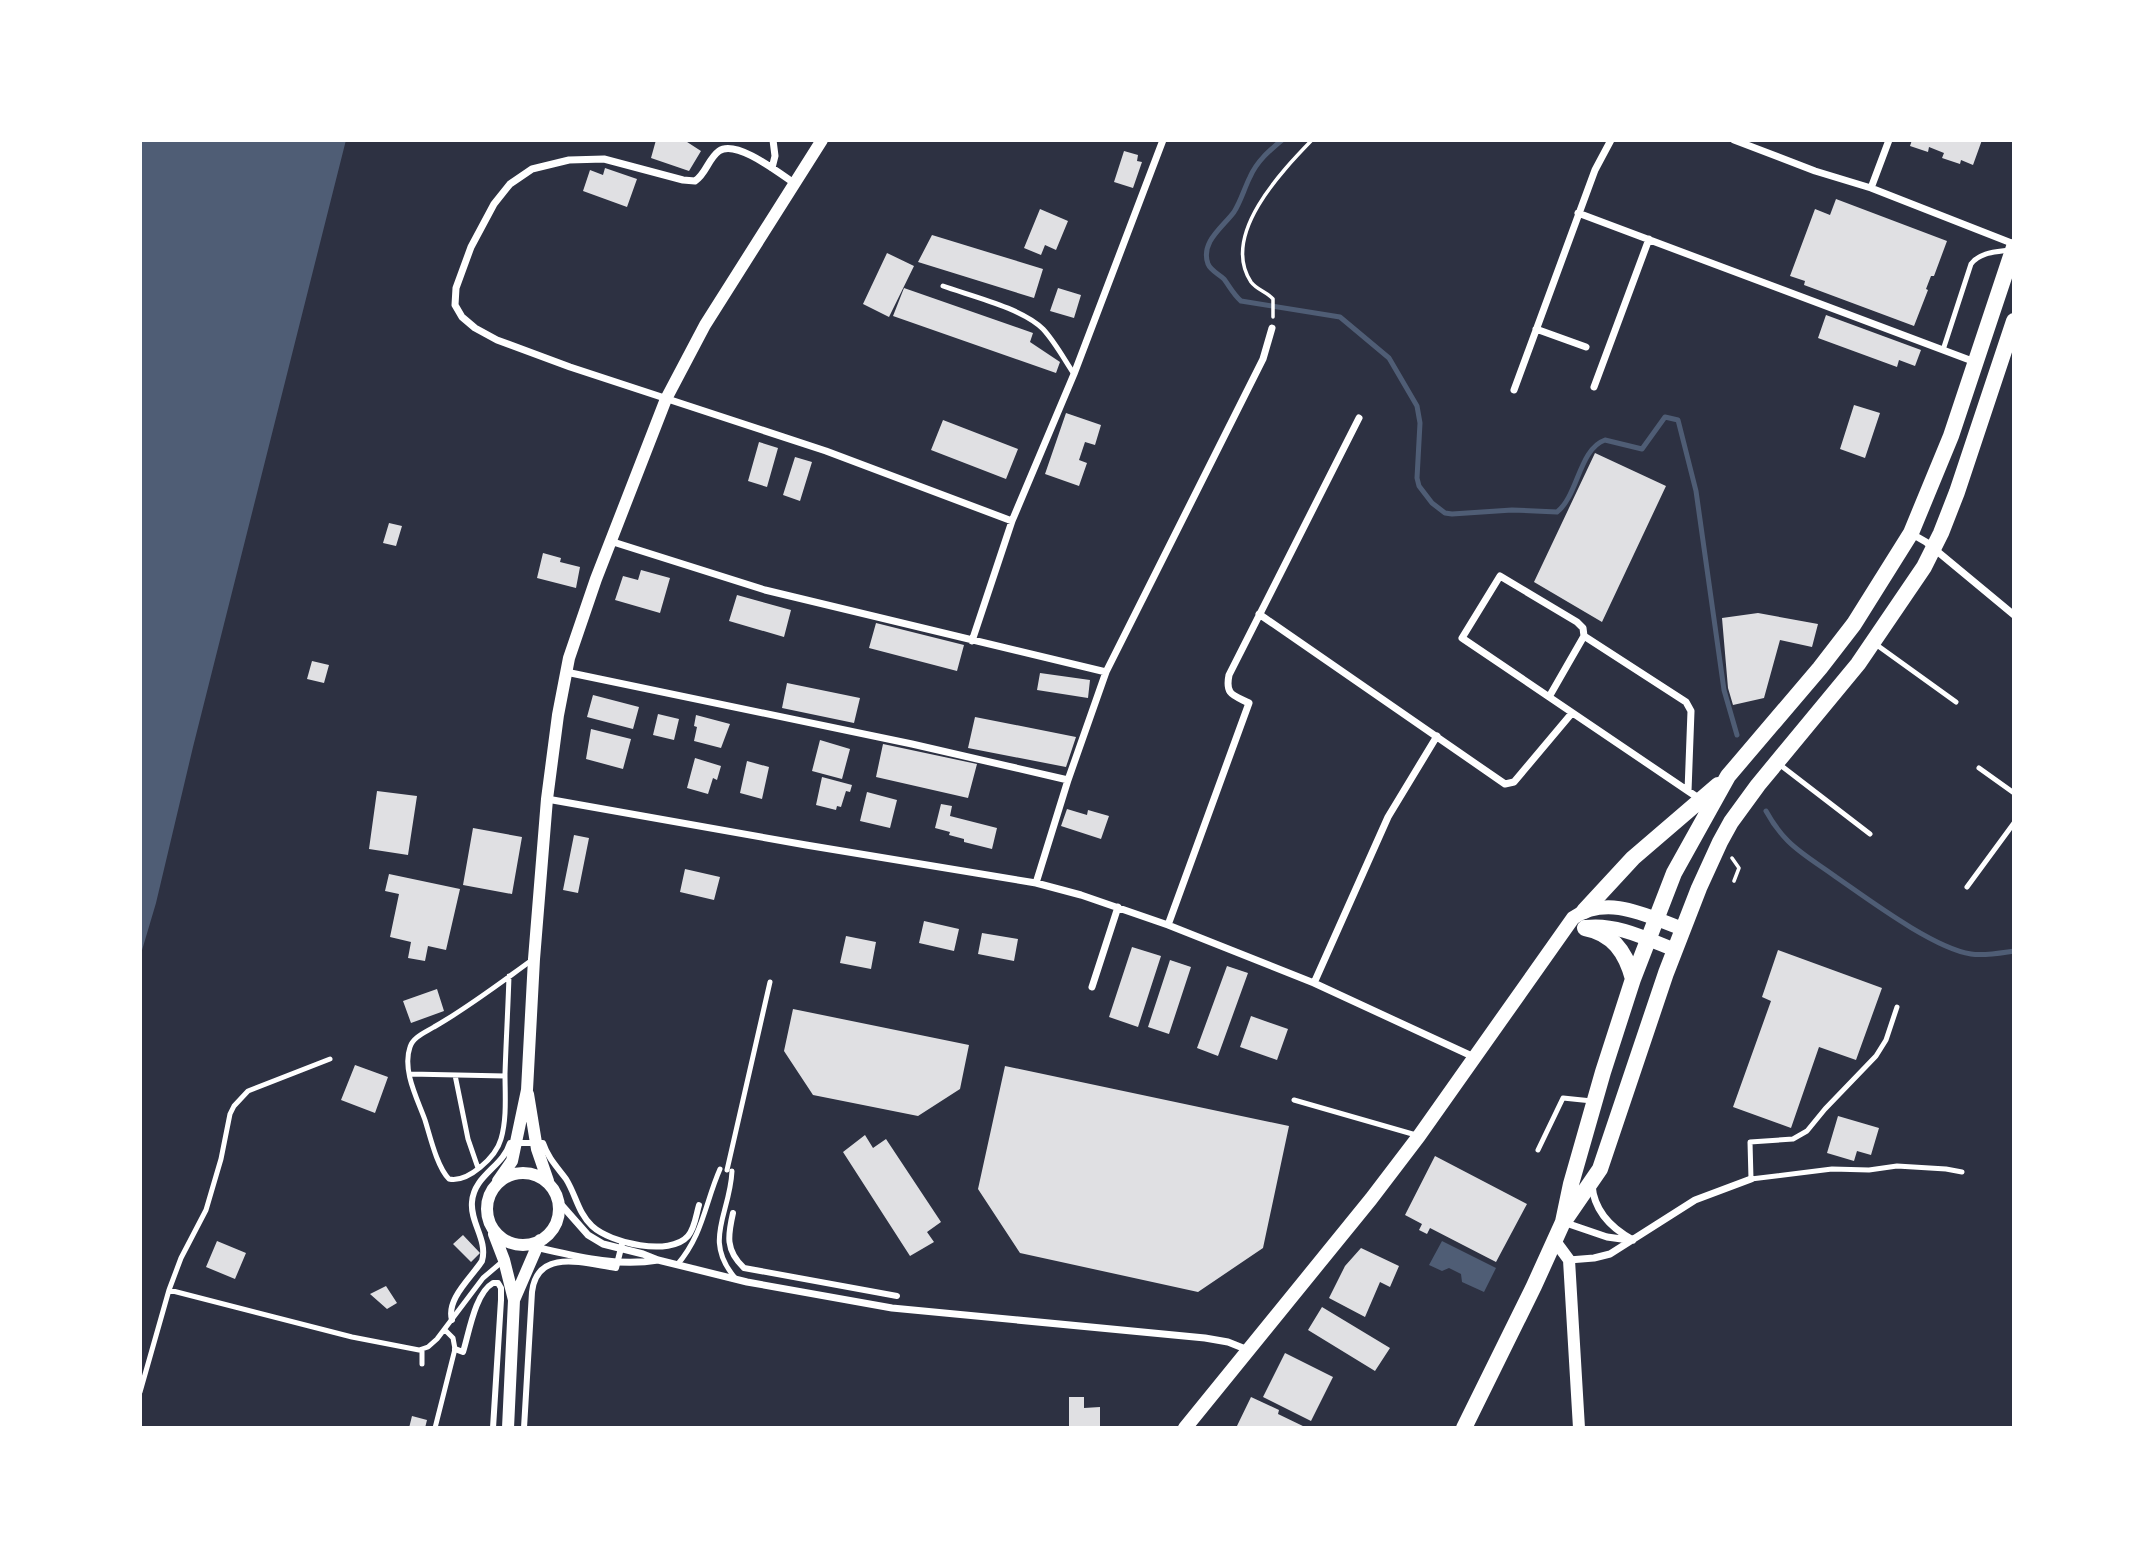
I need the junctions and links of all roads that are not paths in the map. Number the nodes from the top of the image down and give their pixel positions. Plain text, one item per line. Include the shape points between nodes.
1 (774, 140) edge
2 (822, 140) edge
3 (1163, 140) edge
4 (1611, 140) edge
5 (1734, 140) edge
6 (1889, 140) edge
7 (726, 144) edge
8 (772, 168) junction
9 (794, 183) junction
10 (1871, 188) junction
11 (1578, 213) junction
12 (1649, 239) junction
13 (2014, 247) edge
14 (943, 286) dead end
15 (2014, 321) edge
16 (1272, 328) dead end
17 (1536, 329) junction
18 (1586, 347) dead end
19 (1943, 350) junction
20 (2008, 361) edge
21 (1976, 362) junction
22 (1074, 374) junction
23 (1594, 387) dead end
24 (1514, 390) dead end
25 (666, 399) junction
26 (1359, 418) dead end
27 (1012, 521) junction
28 (1911, 533) junction
29 (610, 541) junction
30 (1934, 549) junction
31 (1259, 614) junction
32 (2014, 615) edge
33 (1584, 636) junction
34 (972, 641) junction
35 (1874, 643) junction
36 (566, 672) junction
37 (1106, 672) junction
38 (1549, 697) junction
39 (1956, 702) dead end
40 (1572, 713) junction
41 (1437, 736) junction
42 (1777, 762) junction
43 (1979, 768) dead end
44 (1728, 776) junction
45 (1068, 780) junction
46 (2014, 793) edge
47 (1694, 796) junction
48 (547, 799) junction
49 (2014, 823) edge
50 (1870, 834) dead end
51 (1035, 883) junction
52 (1967, 887) dead end
53 (1118, 907) junction
54 (1585, 919) junction
55 (1655, 919) junction
56 (1168, 925) junction
57 (1683, 929) junction
58 (1647, 939) junction
59 (1675, 950) junction
60 (534, 959) junction
61 (509, 976) junction
62 (1633, 979) junction
63 (769, 982) dead end
64 (1314, 983) junction
65 (1092, 987) dead end
66 (1898, 1007) dead end
67 (1475, 1057) junction
68 (330, 1059) dead end
69 (410, 1074) junction
70 (455, 1075) junction
71 (505, 1076) junction
72 (527, 1090) junction
73 (1294, 1100) dead end
74 (1595, 1101) junction
75 (1419, 1136) junction
76 (517, 1143) junction
77 (536, 1143) junction
78 (1538, 1150) dead end
79 (478, 1168) junction
80 (726, 1170) junction
81 (1962, 1172) dead end
82 (1751, 1179) junction
83 (498, 1181) junction
84 (548, 1182) junction
85 (1592, 1183) junction
86 (558, 1201) junction
87 (699, 1205) dead end
88 (733, 1213) dead end
89 (1563, 1222) junction
90 (491, 1227) junction
91 (1633, 1240) junction
92 (1555, 1241) junction
93 (535, 1244) junction
94 (622, 1245) junction
95 (503, 1260) junction
96 (658, 1260) junction
97 (1569, 1260) junction
98 (618, 1261) junction
99 (677, 1265) junction
100 (736, 1279) junction
101 (169, 1290) junction
102 (897, 1296) dead end
103 (514, 1300) junction
104 (507, 1315) junction
105 (530, 1317) junction
106 (452, 1320) junction
107 (445, 1330) junction
108 (455, 1349) junction
109 (422, 1350) junction
110 (1248, 1350) junction
111 (422, 1364) dead end
112 (140, 1392) edge
113 (435, 1428) edge
114 (493, 1428) edge
115 (508, 1428) edge
116 (524, 1428) edge
117 (1185, 1428) edge
118 (1464, 1428) edge
119 (1579, 1428) edge

1 - 8 street
2 - 9 street
3 - 22 street
4 - 11 street
5 - 10 street
6 - 10 street
7 - 8 street
7 - 25 street via 695,181 592,158 557,162 525,173 504,190 487,215 456,288 457,312 486,334
8 - 9 street
9 - 25 street via 705,325
10 - 13 street
11 - 12 street
11 - 17 street
12 - 19 street
12 - 23 street
13 - 19 lane via 1982,255 1971,264
13 - 21 main road
14 - 22 lane via 1035,322
15 - 20 main road
16 - 37 street via 1263,359
17 - 18 street
17 - 24 street
19 - 21 street
20 - 30 main road
21 - 28 main road
22 - 27 street
25 - 27 street via 827,451
25 - 29 street
26 - 31 street
27 - 34 street
28 - 30 street
28 - 44 main road via 1854,624
29 - 34 street via 765,590
29 - 36 street
30 - 32 street
30 - 35 main road
31 - 41 street
31 - 56 street via 1227,687 1249,703
33 - 38 street
33 - 38 street via 1580,625 1500,576 1462,638
33 - 47 street via 1689,706
34 - 37 street
35 - 39 lane
35 - 42 main road
36 - 45 street
36 - 48 street
37 - 45 street
38 - 40 street
40 - 41 street via 1509,784
40 - 47 street
41 - 64 street via 1388,817
42 - 50 lane
42 - 57 main road via 1720,842
43 - 46 lane
44 - 47 main road
44 - 55 main road via 1683,854
45 - 51 street
47 - 54 main road via 1633,858
48 - 51 street
48 - 60 street
49 - 52 lane
51 - 53 street
53 - 56 street
53 - 65 street
54 - 55 main road via 1600,907 1617,907
54 - 58 main road
54 - 62 main road via 1622,951
54 - 67 main road via 1573,918
55 - 57 main road
55 - 58 main road
56 - 64 street
57 - 59 main road
58 - 59 main road
58 - 62 main road
59 - 85 main road
60 - 61 lane
60 - 72 street
61 - 69 lane via 412,1042
61 - 71 lane
62 - 74 main road
63 - 80 lane
64 - 67 street
66 - 82 lane via 1876,1056 1807,1131 1793,1139 1750,1142
67 - 75 main road
68 - 101 lane via 248,1091 234,1106 206,1210
69 - 70 lane
69 - 79 lane via 445,1175 462,1179
70 - 71 lane
70 - 79 lane
71 - 79 lane via 501,1139
72 - 76 street
72 - 77 street
73 - 75 lane
74 - 78 lane via 1563,1098
74 - 89 main road
75 - 110 main road
76 - 77 street
76 - 83 street
76 - 106 street via 510,1143 476,1187 471,1202 484,1259 453,1301
77 - 84 street
77 - 94 street via 543,1143 590,1224
80 - 99 lane via 693,1244
80 - 100 lane via 730,1192 718,1240 721,1256
81 - 82 lane via 1897,1166
82 - 91 street via 1695,1200
83 - 84 street via 521,1172
83 - 90 street via 487,1203
84 - 86 street
85 - 89 main road
85 - 91 street via 1596,1205 1606,1220
86 - 93 street via 555,1226
86 - 94 street via 588,1235 603,1244
87 - 94 street via 692,1229 680,1242 663,1247
88 - 102 street via 728,1241 744,1268
89 - 91 street via 1606,1237
89 - 92 main road
90 - 93 street via 506,1241
90 - 95 street
91 - 97 street via 1610,1254
92 - 97 street
92 - 118 main road
93 - 98 street
93 - 103 street
94 - 96 street
94 - 98 street
95 - 103 street
95 - 106 lane via 483,1278
96 - 98 street
96 - 99 street
97 - 119 street
98 - 105 street via 617,1268 564,1262 542,1268 533,1284
99 - 100 street
100 - 110 street via 875,1306 1192,1337
101 - 109 lane via 352,1337
101 - 112 lane
103 - 104 street
104 - 105 street
104 - 108 street via 501,1288 493,1283 479,1301 463,1352
104 - 114 street
104 - 115 street
105 - 116 street
106 - 107 lane
107 - 108 lane
107 - 109 lane
108 - 113 lane
109 - 111 lane
110 - 117 main road

